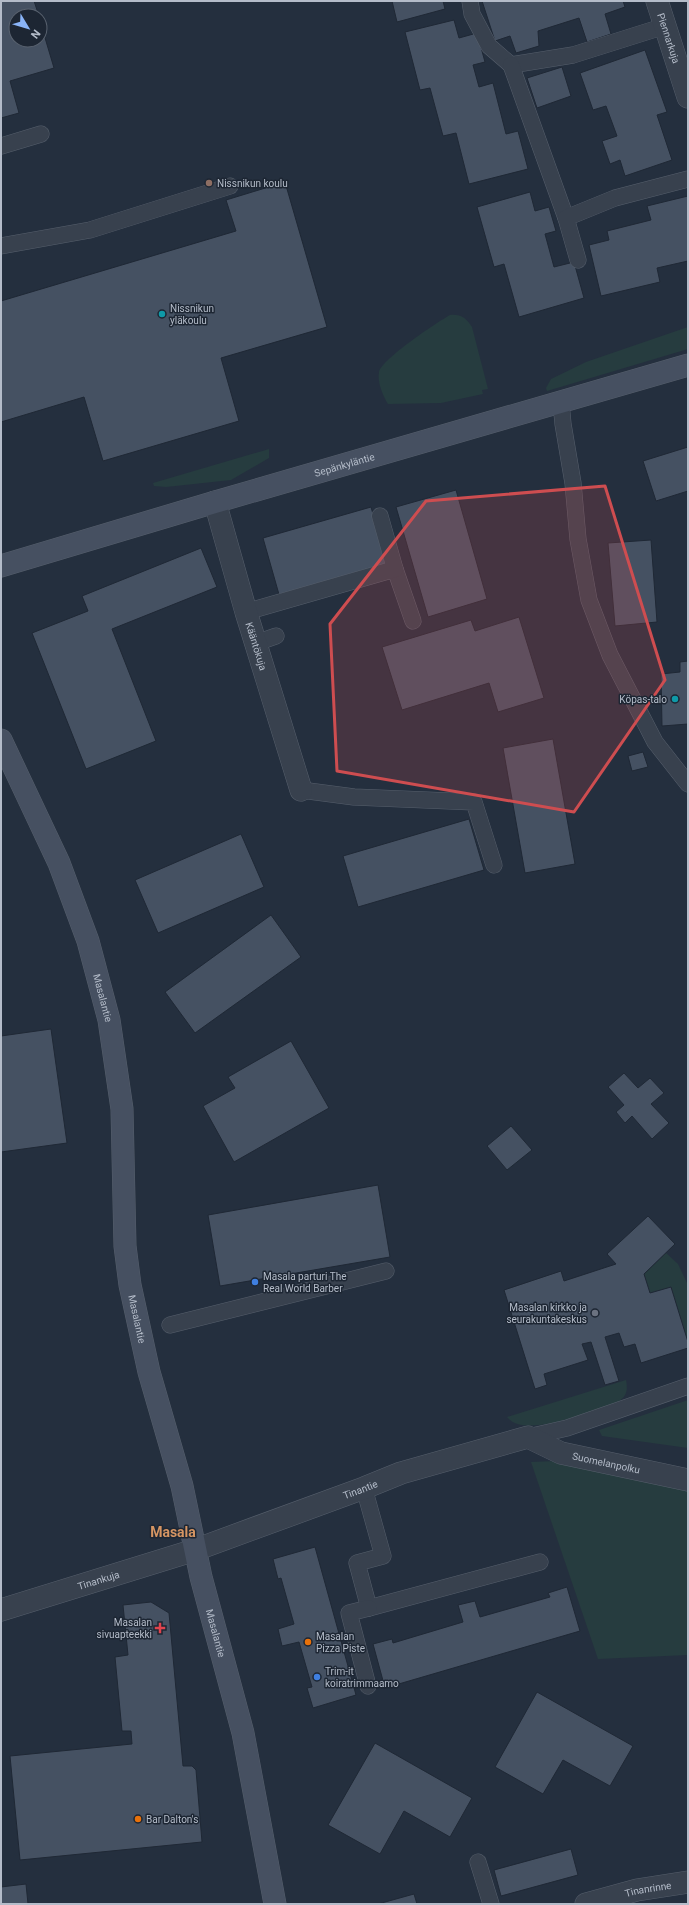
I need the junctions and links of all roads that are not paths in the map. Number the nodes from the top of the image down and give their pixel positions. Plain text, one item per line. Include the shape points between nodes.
1 (470, 1) edge
2 (657, 1) edge
3 (665, 26) junction
4 (511, 65) junction
5 (688, 97) edge
6 (41, 134) dead end
7 (1, 146) edge
8 (688, 179) edge
9 (230, 186) dead end
10 (566, 218) junction
11 (1, 246) edge
12 (578, 260) dead end
13 (688, 365) edge
14 (561, 402) junction
15 (215, 502) junction
16 (380, 516) dead end
17 (1, 566) edge
18 (395, 569) junction
19 (246, 612) junction
20 (413, 621) dead end
21 (276, 636) dead end
22 (256, 643) junction
23 (1, 740) edge
24 (688, 784) edge
25 (301, 790) joint
26 (494, 865) dead end
27 (386, 1271) dead end
28 (170, 1325) dead end
29 (688, 1386) edge
30 (528, 1437) junction
31 (688, 1480) edge
32 (364, 1488) junction
33 (195, 1550) junction
34 (540, 1562) dead end
35 (369, 1608) junction
36 (1, 1610) edge
37 (368, 1686) dead end
38 (478, 1862) dead end
39 (688, 1882) edge
40 (275, 1904) edge
41 (491, 1904) edge
42 (586, 1904) edge

1 - 4 lane via 472,14 489,46
2 - 3 street, Piennarkuja
3 - 4 lane via 573,55
3 - 5 street, Piennarkuja
4 - 10 lane
6 - 7 lane
8 - 10 lane via 616,198
9 - 11 lane via 90,230
10 - 12 lane
13 - 14 street, Sepänkyläntie
14 - 15 street, Sepänkyläntie
14 - 24 lane via 578,539 589,600 610,655 655,742
15 - 17 street, Sepänkyläntie
15 - 19 street, Kääntökuja
16 - 18 lane
18 - 19 lane
18 - 20 lane
19 - 22 street, Kääntökuja
21 - 22 lane
22 - 25 street, Kääntökuja
23 - 33 street, Masalantie via 59,863 88,941 109,1020 122,1109 125,1246 130,1285 149,1372 182,1486
25 - 26 lane via 354,797 474,802
27 - 28 lane
29 - 30 lane via 567,1428
30 - 31 street, Suomelanpolku via 561,1453
30 - 32 street, Tinantie via 401,1473
32 - 33 street, Tinantie
32 - 35 lane via 383,1556 357,1563
33 - 36 street, Tinankuja
33 - 40 street, Masalantie via 243,1733
34 - 35 lane
35 - 37 lane via 349,1614
38 - 41 lane
39 - 42 street, Tinanrinne via 637,1890

